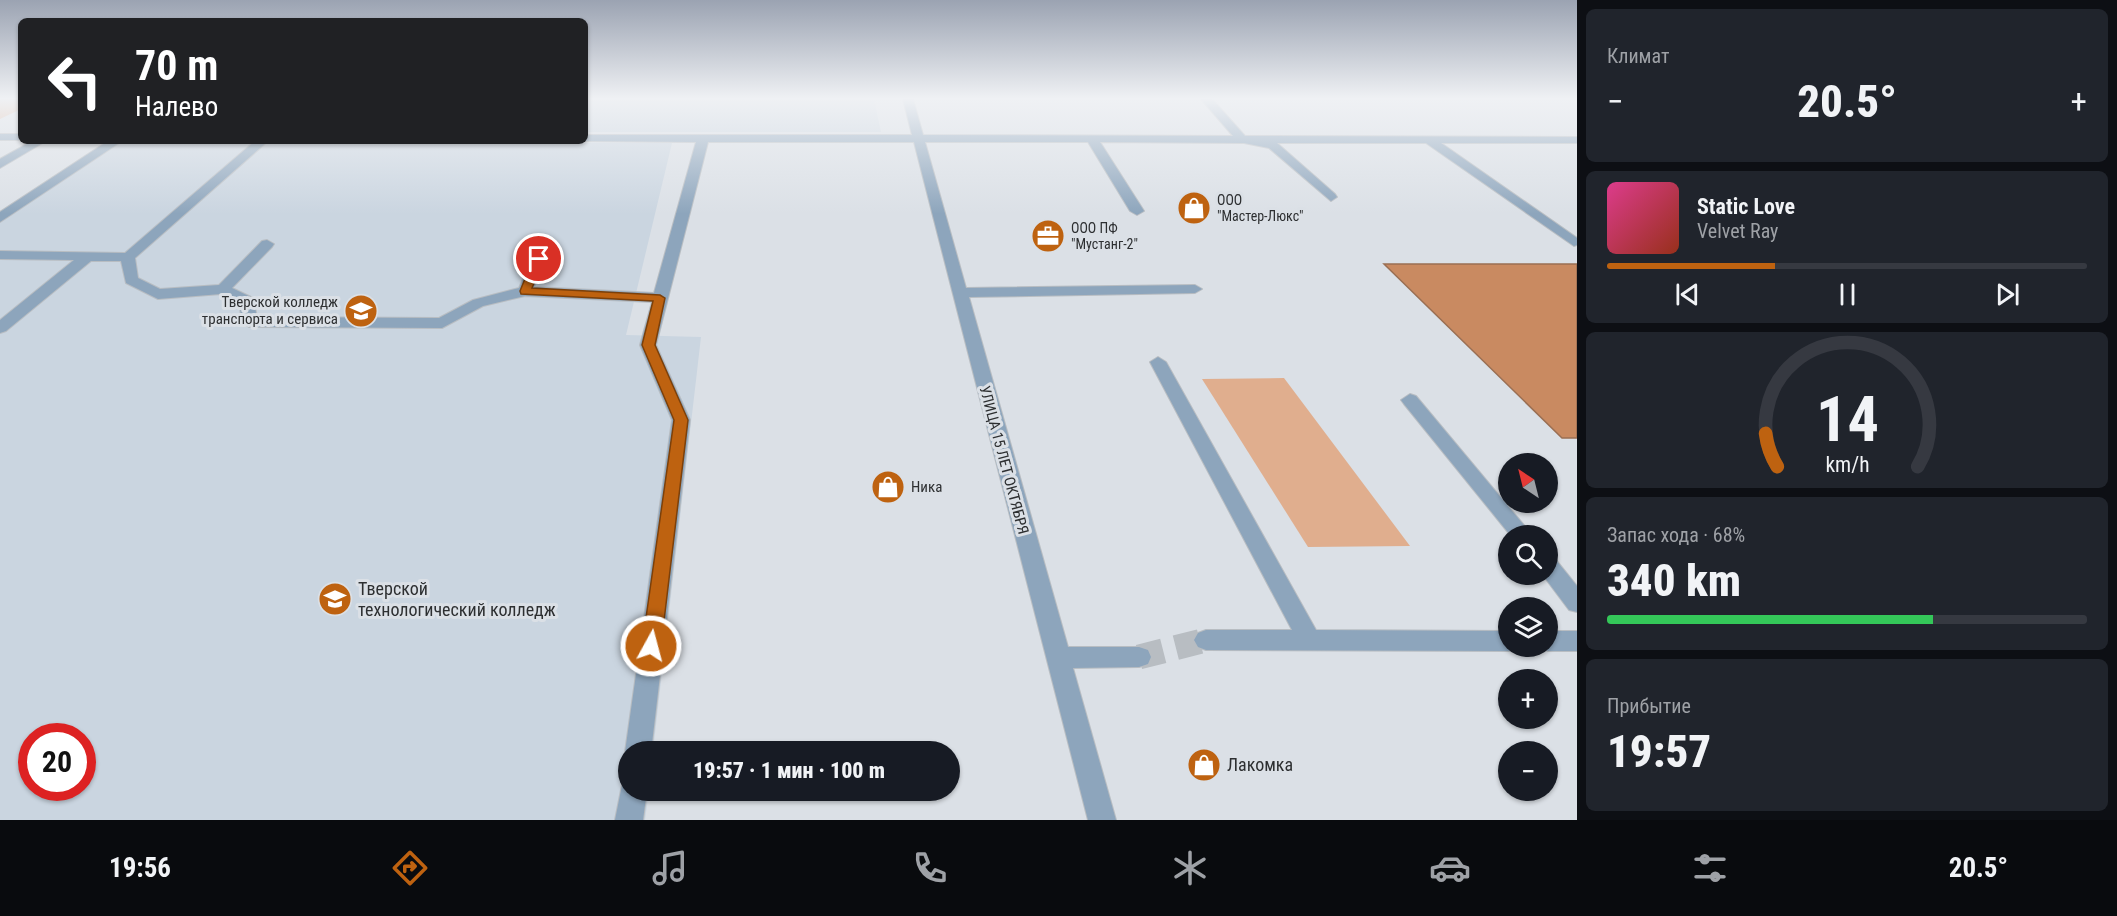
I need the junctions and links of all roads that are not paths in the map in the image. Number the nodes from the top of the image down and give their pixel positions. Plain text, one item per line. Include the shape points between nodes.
1 (588, 138) edge
2 (703, 138) junction
3 (918, 138) junction
4 (1092, 139) junction
5 (1242, 139) junction
6 (1428, 139) junction
7 (1577, 140) edge
8 (35, 144) edge
9 (111, 144) edge
10 (259, 144) edge
11 (0, 164) edge
12 (1331, 197) dead end
13 (1137, 211) dead end
14 (0, 218) edge
15 (1574, 242) dead end
16 (267, 244) dead end
17 (0, 255) edge
18 (87, 257) junction
19 (128, 257) junction
20 (539, 259) dead end
21 (1195, 289) dead end
22 (223, 290) junction
23 (525, 291) junction
24 (960, 293) junction
25 (660, 298) junction
26 (0, 328) edge
27 (1158, 362) dead end
28 (1410, 400) dead end
29 (1514, 525) edge
30 (1558, 579) edge
31 (1577, 603) edge
32 (1206, 640) tunnel mouth
33 (1309, 640) junction
34 (1498, 641) edge
35 (1558, 641) edge
36 (1577, 641) edge
37 (1139, 657) tunnel mouth
38 (1058, 658) junction
39 (639, 741) edge
40 (632, 801) edge
41 (629, 820) edge
42 (1102, 820) edge

1 - 2 street
2 - 3 street
2 - 25 street
3 - 4 street
3 - 24 street, УЛИЦА 15 ЛЕТ ОКТЯБРЯ
4 - 5 street
4 - 13 street
5 - 6 street
5 - 12 street via 1274,145
6 - 7 street
6 - 15 street
8 - 11 street
9 - 14 street
10 - 19 street
16 - 22 street
17 - 18 street
18 - 19 street
18 - 26 street
19 - 22 street via 131,280 158,294
20 - 23 street
21 - 24 street
22 - 23 street via 248,301 249,322 442,323 478,303
23 - 25 street
24 - 38 street, УЛИЦА 15 ЛЕТ ОКТЯБРЯ
25 - 39 street via 648,345 681,420
27 - 33 street
28 - 29 street
30 - 31 street
32 - 33 street
33 - 34 street
35 - 36 street
37 - 38 street
38 - 42 street, УЛИЦА 15 ЛЕТ ОКТЯБРЯ
40 - 41 street

